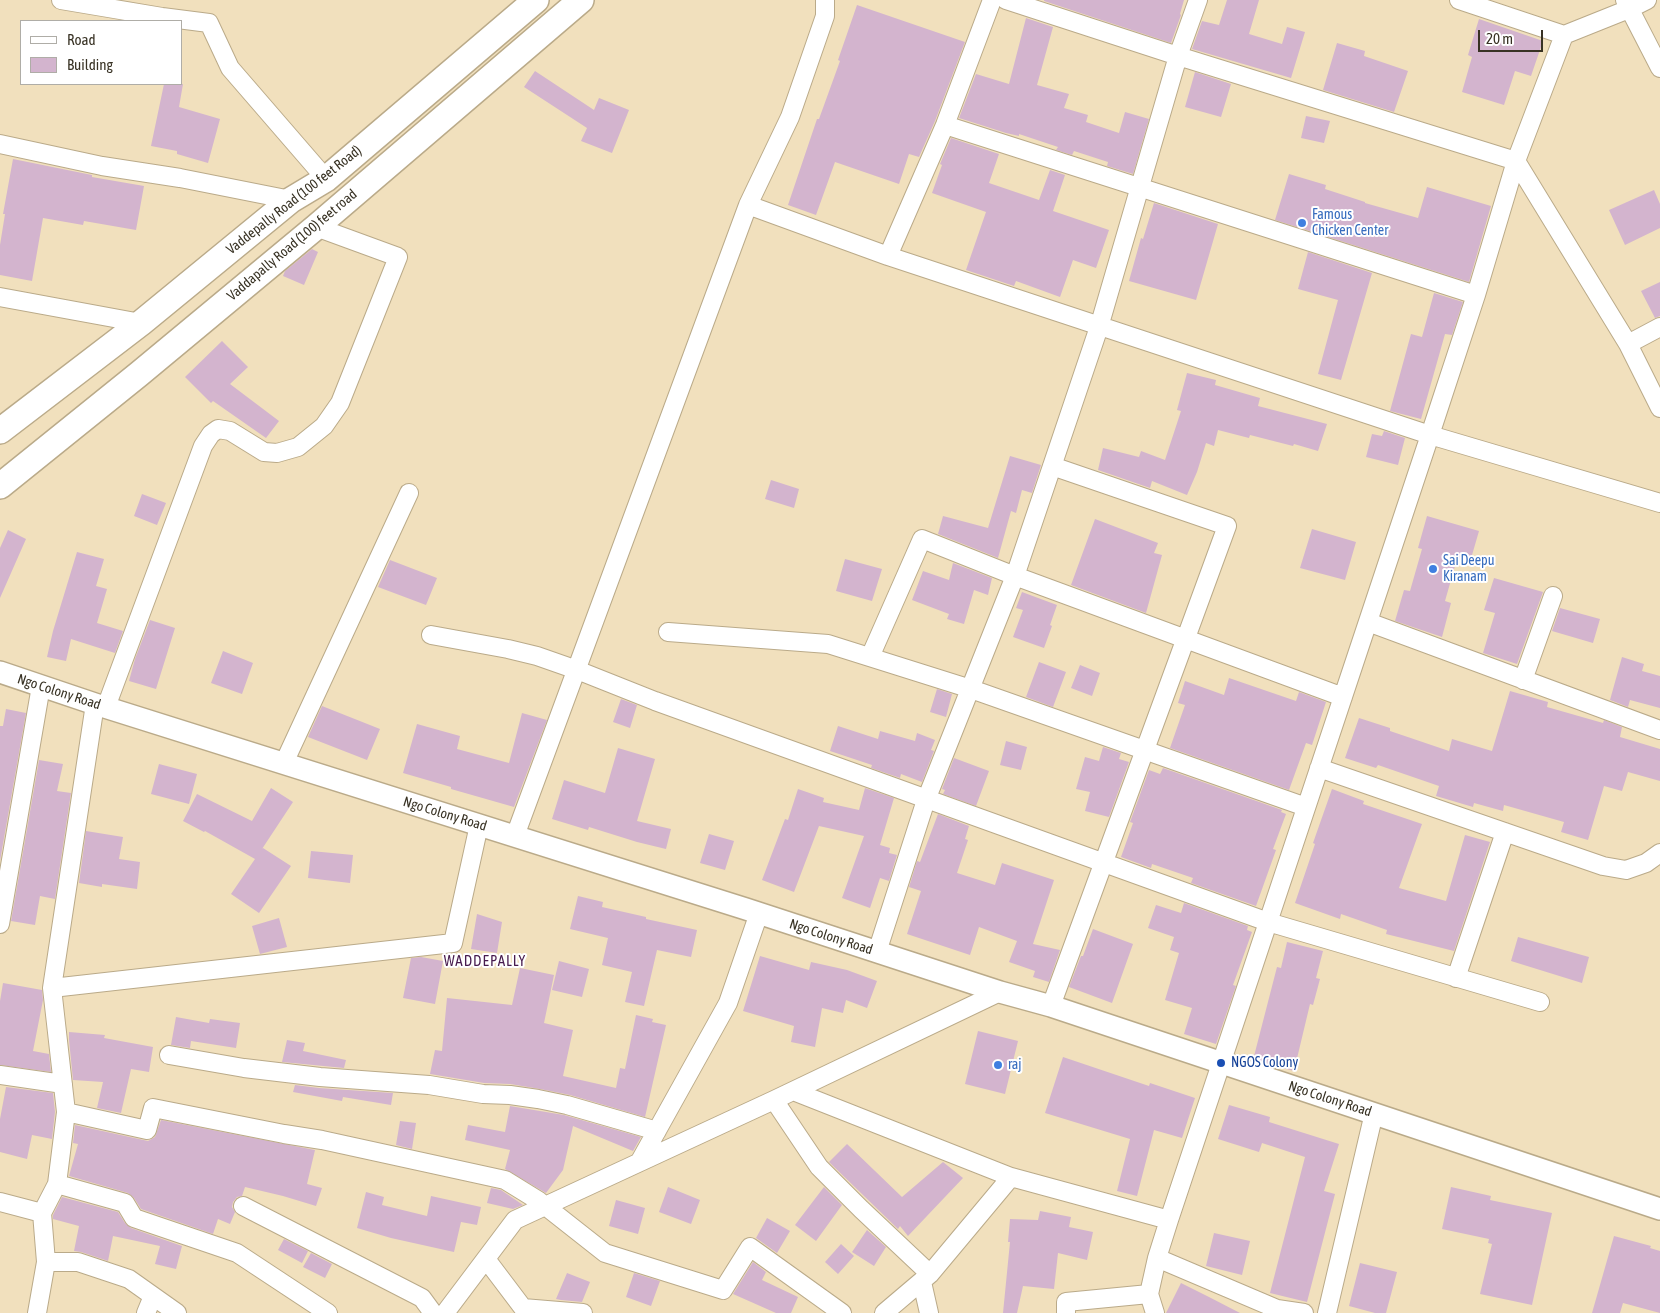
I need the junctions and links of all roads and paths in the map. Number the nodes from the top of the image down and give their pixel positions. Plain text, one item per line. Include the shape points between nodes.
1 (61, 0) edge
2 (536, 0) edge
3 (581, 0) edge
4 (825, 0) edge
5 (992, 0) edge
6 (1006, 0) edge
7 (1198, 0) edge
8 (1459, 0) edge
9 (1647, 0) edge
10 (1627, 5) edge
11 (1564, 35) junction
12 (1178, 56) junction
13 (1660, 68) edge
14 (945, 125) junction
15 (0, 144) edge
16 (1516, 161) junction
17 (326, 179) junction
18 (1141, 188) junction
19 (291, 200) junction
20 (748, 205) junction
21 (316, 227) junction
22 (888, 256) junction
23 (1476, 295) junction
24 (0, 296) edge
25 (141, 323) junction
26 (1099, 327) junction
27 (1660, 327) edge
28 (1628, 344) junction
29 (1660, 408) edge
30 (0, 431) edge
31 (1430, 435) junction
32 (1052, 466) junction
33 (0, 486) edge
34 (409, 493) dead end
35 (1660, 503) edge
36 (1015, 576) junction
37 (1553, 596) dead end
38 (1368, 622) junction
39 (668, 632) dead end
40 (431, 635) dead end
41 (1186, 639) junction
42 (870, 657) junction
43 (577, 670) junction
44 (0, 672) edge
45 (1523, 680) junction
46 (41, 686) junction
47 (971, 689) junction
48 (1343, 697) junction
49 (100, 705) junction
50 (1660, 730) edge
51 (1145, 750) junction
52 (284, 763) junction
53 (1319, 768) junction
54 (926, 800) junction
55 (1306, 808) junction
56 (480, 825) junction
57 (1505, 832) junction
58 (516, 836) junction
59 (1660, 853) edge
60 (1103, 862) junction
61 (759, 913) junction
62 (1268, 922) junction
63 (0, 924) edge
64 (877, 952) junction
65 (1456, 978) junction
66 (52, 988) junction
67 (1000, 992) junction
68 (1540, 1002) dead end
69 (1051, 1006) junction
70 (169, 1054) dead end
71 (1221, 1063) junction
72 (0, 1075) edge
73 (63, 1084) junction
74 (792, 1091) junction
75 (774, 1100) junction
76 (66, 1112) junction
77 (1374, 1113) junction
78 (657, 1131) junction
79 (640, 1161) junction
80 (1011, 1176) junction
81 (57, 1184) junction
82 (0, 1202) edge
83 (243, 1206) dead end
84 (545, 1206) junction
85 (1660, 1209) edge
86 (42, 1213) junction
87 (1169, 1220) junction
88 (1157, 1258) junction
89 (486, 1259) junction
90 (46, 1262) junction
91 (926, 1278) junction
92 (1149, 1294) junction
93 (152, 1296) junction
94 (38, 1313) edge
95 (146, 1313) edge
96 (177, 1313) edge
97 (328, 1313) edge
98 (432, 1313) edge
99 (445, 1313) edge
100 (583, 1313) edge
101 (842, 1313) edge
102 (884, 1313) edge
103 (929, 1313) edge
104 (1066, 1313) edge
105 (1155, 1313) edge
106 (1304, 1313) edge
107 (1327, 1313) edge

1 - 17 street via 209,23 230,68
2 - 17 main road, Vaddepally Road (100 feet Road)
3 - 21 main road, Vaddapally Road (100) feet road
4 - 20 street via 825,16 790,117
5 - 14 street
6 - 12 street
7 - 12 street
8 - 11 street
9 - 10 street
10 - 11 street
10 - 13 street
11 - 16 street
12 - 16 street
12 - 18 street
14 - 18 street
14 - 22 street
15 - 19 street
16 - 23 street
16 - 28 street
17 - 19 main road, Vaddepally Road (100 feet Road)
18 - 23 street
18 - 26 street
19 - 25 main road, Vaddepally Road (100 feet Road)
20 - 22 street
20 - 43 street
21 - 33 main road, Vaddapally Road (100) feet road
21 - 49 street via 398,257 340,403 324,426 298,447 277,453 264,452 230,431 218,429 211,434 203,446
22 - 26 street
23 - 31 street
24 - 25 street
25 - 30 main road, Vaddepally Road (100 feet Road)
26 - 31 street
26 - 32 street
27 - 28 street
28 - 29 street
31 - 35 street
31 - 38 street
32 - 36 street
32 - 41 street via 1227,526
34 - 52 street
36 - 41 street
36 - 42 street via 922,539
36 - 47 street
37 - 45 street
38 - 45 street
38 - 48 street
39 - 42 street via 828,644
40 - 43 street via 508,649
41 - 48 street
41 - 51 street
42 - 47 street
43 - 54 street
43 - 58 street
44 - 46 street, Ngo Colony Road
45 - 50 street
46 - 49 street, Ngo Colony Road
46 - 63 street
47 - 51 street
47 - 54 street
48 - 53 street
49 - 52 street, Ngo Colony Road
49 - 66 street
51 - 55 street
51 - 60 street
52 - 56 street, Ngo Colony Road
53 - 55 street
53 - 57 street
54 - 60 street
54 - 64 street
55 - 62 street
56 - 58 street, Ngo Colony Road
56 - 66 street via 453,943
57 - 59 street via 1603,866 1626,870 1646,863
57 - 65 street
58 - 61 street, Ngo Colony Road
60 - 62 street
60 - 69 street
61 - 64 street, Ngo Colony Road
61 - 78 street via 728,1003
62 - 65 street
62 - 71 street
64 - 67 street, Ngo Colony Road
65 - 68 street
66 - 73 street
67 - 69 street, Ngo Colony Road
67 - 74 street
69 - 71 street, Ngo Colony Road
70 - 78 street via 244,1068 538,1099
71 - 77 street, Ngo Colony Road
71 - 87 street
72 - 73 street
73 - 76 street
74 - 75 street
74 - 80 street
75 - 79 street
75 - 91 street via 819,1167
76 - 81 street
76 - 84 street via 147,1130 153,1108 322,1140 505,1180
77 - 85 street, Ngo Colony Road
77 - 107 street
78 - 79 street
79 - 84 street
80 - 87 street
80 - 91 street
81 - 86 street
81 - 97 street via 125,1203 134,1218 237,1253
82 - 86 street
83 - 98 street via 422,1298
84 - 89 street via 515,1220
84 - 101 street via 606,1253 723,1290 750,1246
86 - 90 street
87 - 88 street
88 - 92 street
88 - 106 street via 1277,1309
89 - 99 street
89 - 100 street via 523,1308
90 - 93 street via 78,1262 129,1279
90 - 94 street
91 - 102 street
91 - 103 street
92 - 104 street via 1066,1302
92 - 105 street
93 - 95 street
93 - 96 street

